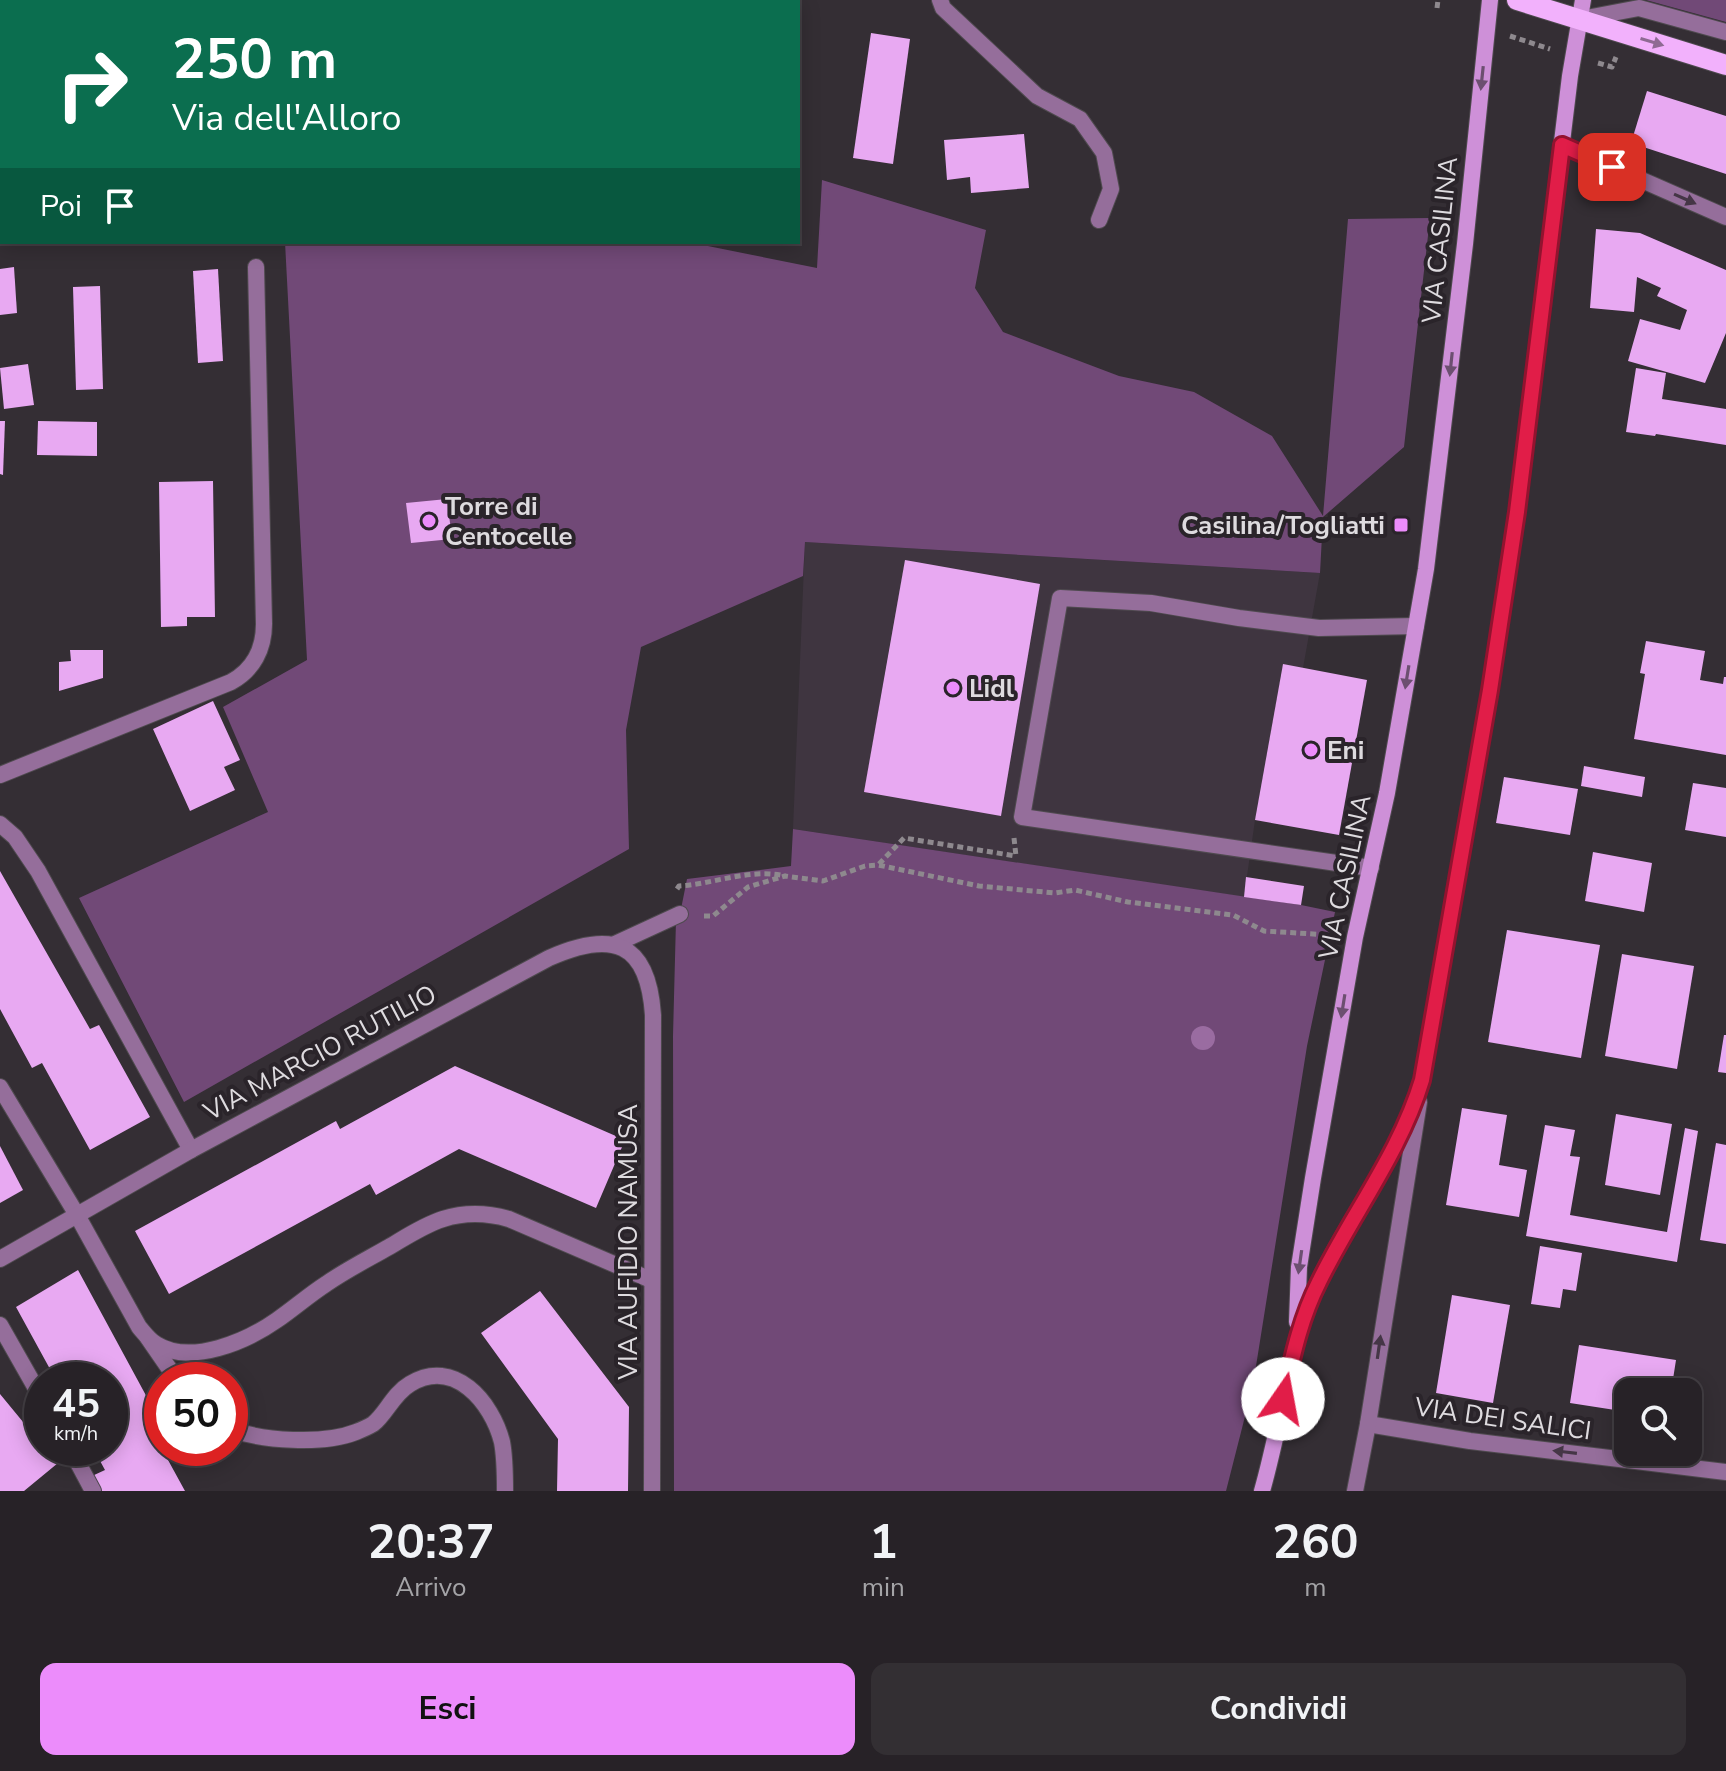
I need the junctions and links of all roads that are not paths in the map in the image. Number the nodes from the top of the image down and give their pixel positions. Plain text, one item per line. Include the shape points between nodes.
1 (940, 0) edge
2 (1490, 0) edge
3 (1517, 0) edge
4 (1581, 10) edge
5 (1726, 32) edge
6 (1726, 65) edge
7 (1562, 145) junction
8 (1726, 217) edge
9 (1099, 220) dead end
10 (256, 267) dead end
11 (1416, 626) junction
12 (0, 775) edge
13 (0, 824) edge
14 (1371, 868) junction
15 (680, 914) road end
16 (615, 944) junction
17 (1422, 1080) junction
18 (0, 1087) edge
19 (191, 1150) junction
20 (77, 1215) junction
21 (0, 1259) edge
22 (651, 1280) junction
23 (0, 1325) edge
24 (1297, 1336) junction
25 (148, 1338) junction
26 (165, 1362) edge
27 (24, 1367) edge
28 (1368, 1424) junction
29 (248, 1435) edge
30 (80, 1466) edge
31 (1726, 1472) edge
32 (93, 1491) edge
33 (505, 1491) edge
34 (652, 1491) edge
35 (1262, 1491) edge
36 (1355, 1491) edge

1 - 9 street via 1037,96 1080,119 1104,153 1111,189
2 -> 11 main road, VIA CASILINA via 1443,438
3 - 4 main road
4 - 5 street via 1639,8
4 -> 6 main road
4 - 7 main road, VIA CASILINA
7 -> 8 street
7 - 17 main road, VIA CASILINA via 1517,512
10 - 12 street via 264,624 257,656 231,682
11 -> 14 main road, VIA CASILINA
11 - 14 street via 1319,628 1151,603 1060,598 1022,817
13 - 19 street via 38,871
14 -> 24 main road, VIA CASILINA via 1299,1267
15 - 16 street, VIA MARCIO RUTILIO
16 - 19 street, VIA MARCIO RUTILIO via 583,946 549,958
16 - 22 street, VIA AUFIDIO NAMUSA via 639,962 651,993
17 - 24 main road, VIA CASILINA via 1400,1136 1318,1284
28 -> 17 street, VIA CASILINA
18 - 20 street
19 - 20 street, VIA MARCIO RUTILIO
20 - 21 street, VIA MARCIO RUTILIO
20 - 25 street
22 - 25 street via 509,1219 470,1214 425,1226 227,1346 179,1352
22 - 34 street, VIA AUFIDIO NAMUSA
23 - 27 street
24 - 35 main road, VIA CASILINA
25 - 26 street
31 -> 28 street, VIA DEI SALICI
28 - 36 street, VIA CASILINA
29 - 33 street via 343,1436 374,1423 408,1385 438,1376 454,1379 488,1408 501,1440
30 - 32 street

